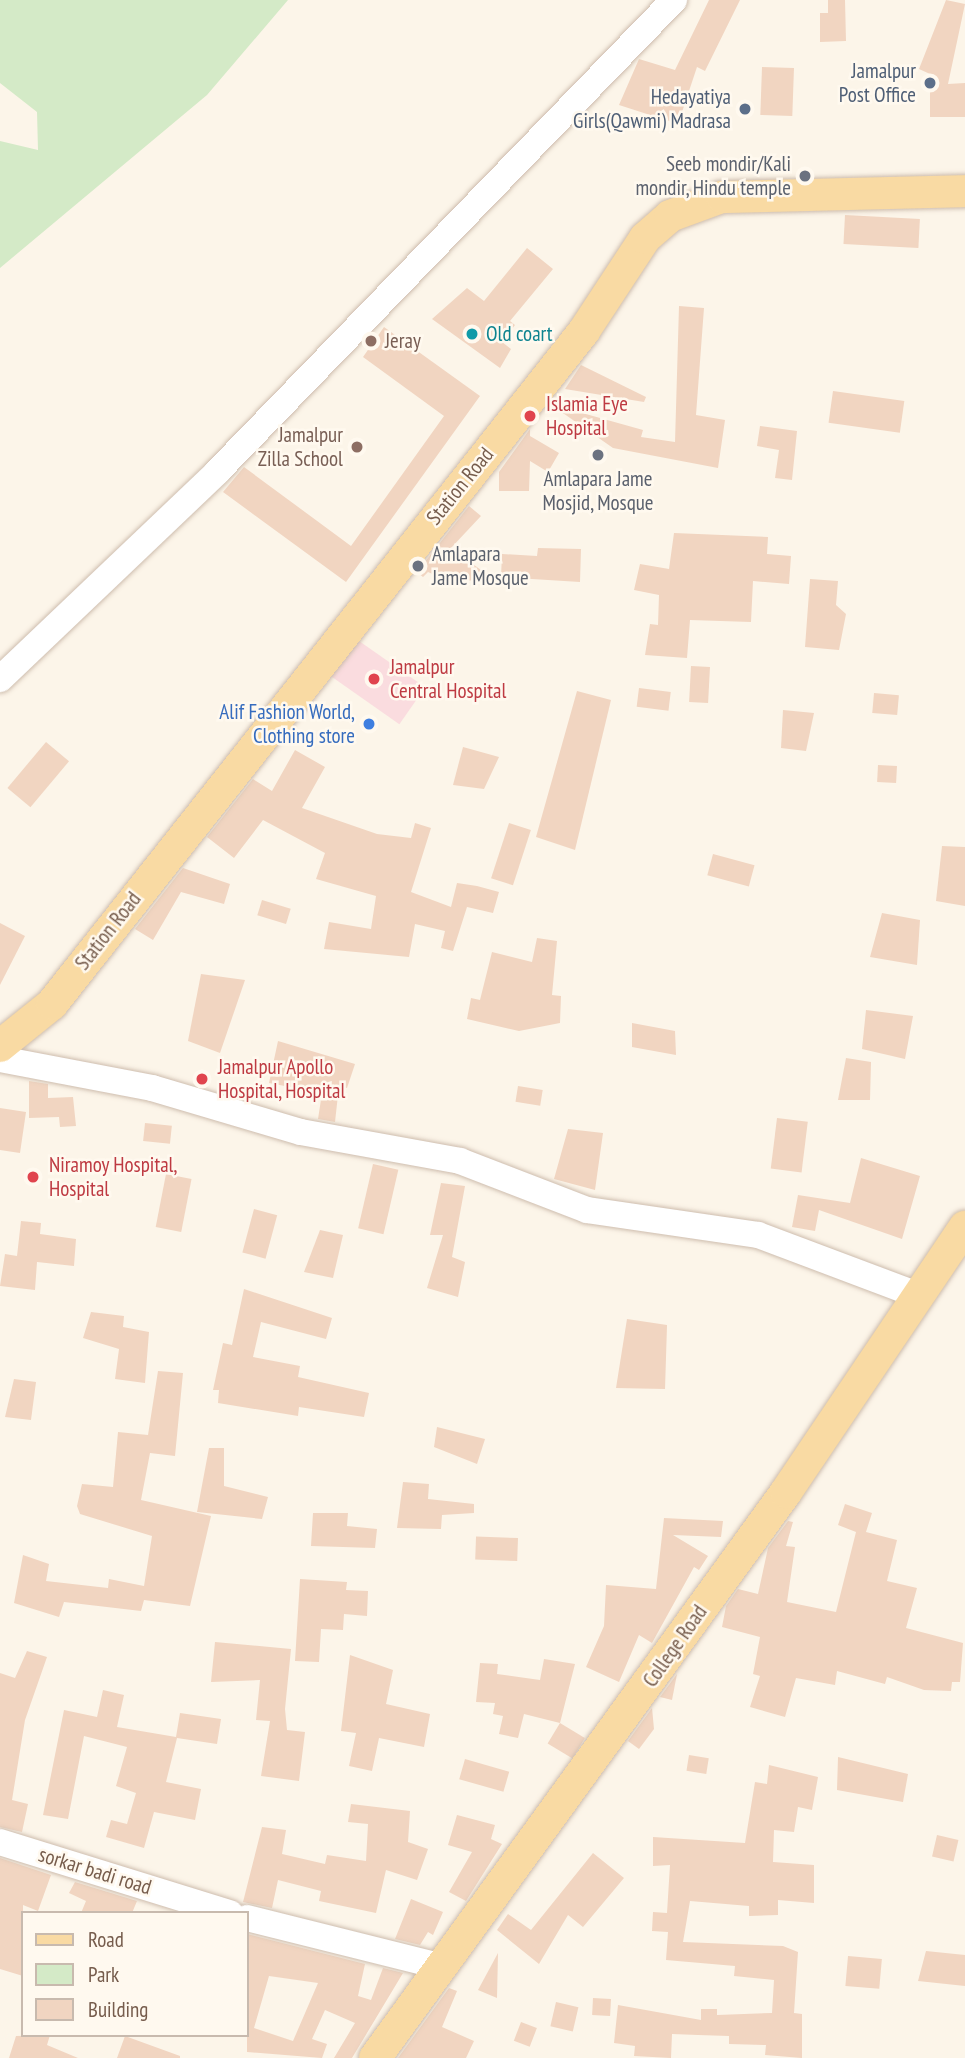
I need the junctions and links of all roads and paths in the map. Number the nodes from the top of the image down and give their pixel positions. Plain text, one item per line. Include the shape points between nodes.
1 (674, 0) edge
2 (965, 191) edge
3 (0, 679) edge
4 (0, 1046) edge
5 (0, 1059) edge
6 (965, 1227) edge
7 (953, 1263) edge
8 (918, 1295) junction
9 (0, 1842) edge
10 (224, 1911) edge
11 (248, 1918) edge
12 (443, 1967) junction
13 (375, 2058) edge

1 - 3 street via 217,472
2 - 4 main road, Station Road via 722,197 670,216 645,238 584,331 51,1004
5 - 8 street via 152,1088 301,1132 448,1157 587,1210 758,1235
6 - 7 main road, College Road
7 - 8 main road, College Road
8 - 12 main road, College Road via 786,1492
9 - 10 street, sorkar badi road
11 - 12 street
12 - 13 main road, College Road

